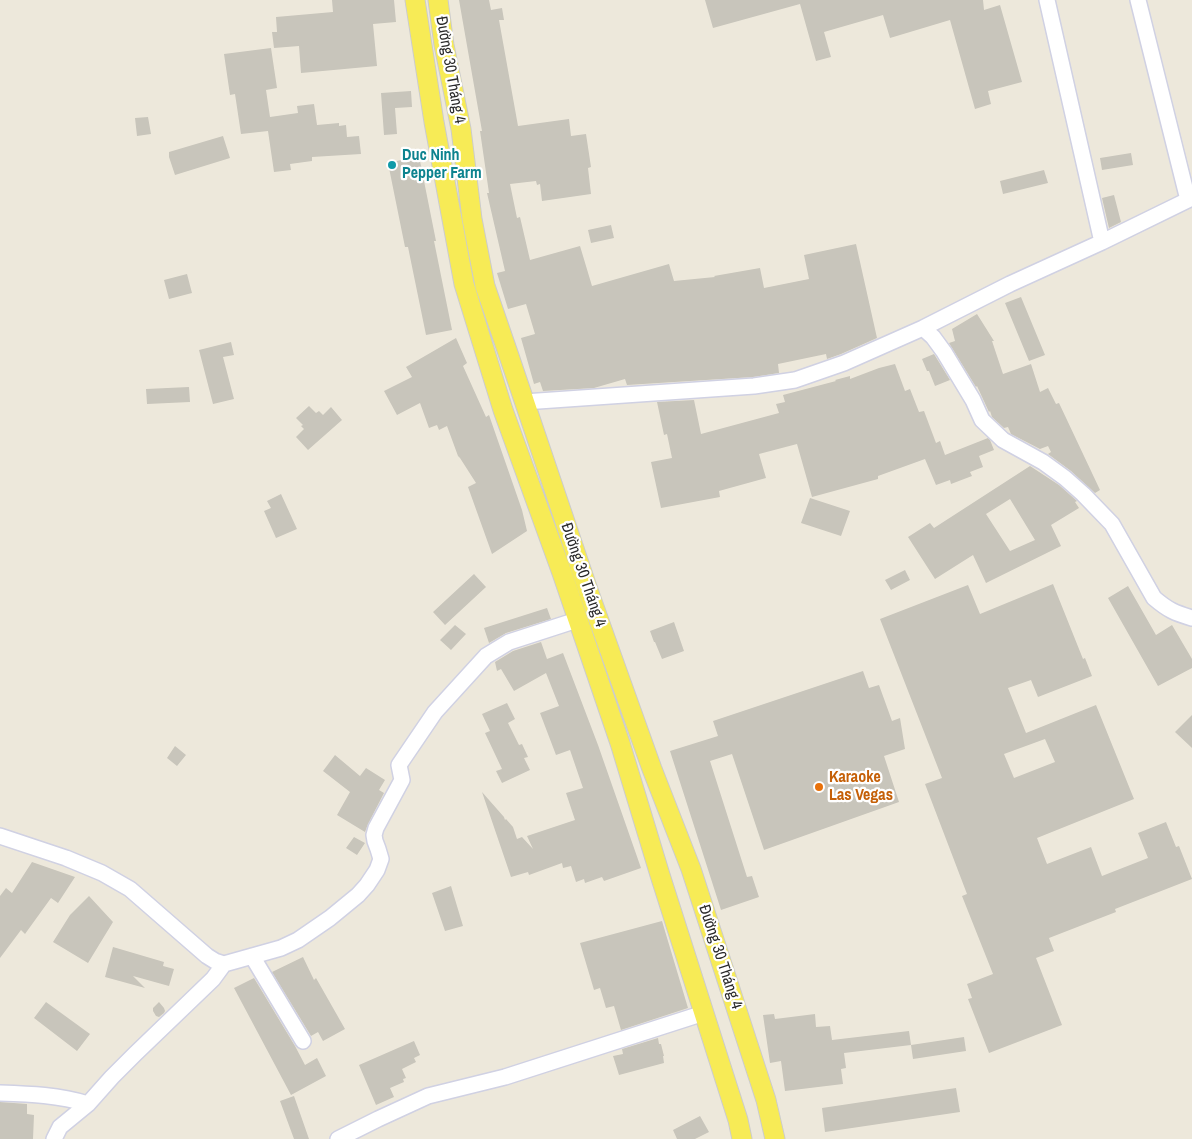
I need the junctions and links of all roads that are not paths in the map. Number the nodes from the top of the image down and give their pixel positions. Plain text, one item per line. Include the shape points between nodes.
1 (415, 0) edge
2 (438, 0) edge
3 (1047, 0) edge
4 (1138, 0) edge
5 (1190, 198) edge
6 (1102, 242) junction
7 (923, 328) junction
8 (524, 402) junction
9 (503, 410) junction
10 (1192, 618) edge
11 (577, 620) junction
12 (0, 836) edge
13 (692, 869) junction
14 (660, 875) junction
15 (252, 956) junction
16 (224, 964) junction
17 (704, 1013) junction
18 (303, 1041) dead end
19 (0, 1093) edge
20 (88, 1104) junction
21 (54, 1139) edge
22 (338, 1139) edge
23 (742, 1139) edge
24 (775, 1139) edge

1 - 9 main road, Đường 30 Tháng 4 via 464,284
2 - 8 main road, Đường 30 Tháng 4 via 485,286
3 - 6 street
4 - 5 street
5 - 6 street
6 - 7 street
7 - 8 street via 844,363 795,380 754,386
7 - 10 street via 944,352 982,420 1002,440 1042,462 1083,494 1112,524 1154,598 1174,613
8 - 9 main road
8 - 13 main road, Đường 30 Tháng 4 via 652,769
9 - 11 main road, Đường 30 Tháng 4
11 - 14 main road, Đường 30 Tháng 4
11 - 15 street via 509,642 486,656 435,712 398,765 402,780 376,828 374,836 381,859 367,885 330,918 298,940
12 - 16 street via 66,858 130,889 207,956
13 - 14 main road
13 - 24 main road, Đường 30 Tháng 4 via 766,1100
14 - 17 main road, Đường 30 Tháng 4
15 - 16 street
15 - 18 street
16 - 20 street via 213,979
17 - 22 street via 504,1077 428,1096
17 - 23 main road, Đường 30 Tháng 4
19 - 20 street via 50,1096
20 - 21 street via 60,1127

